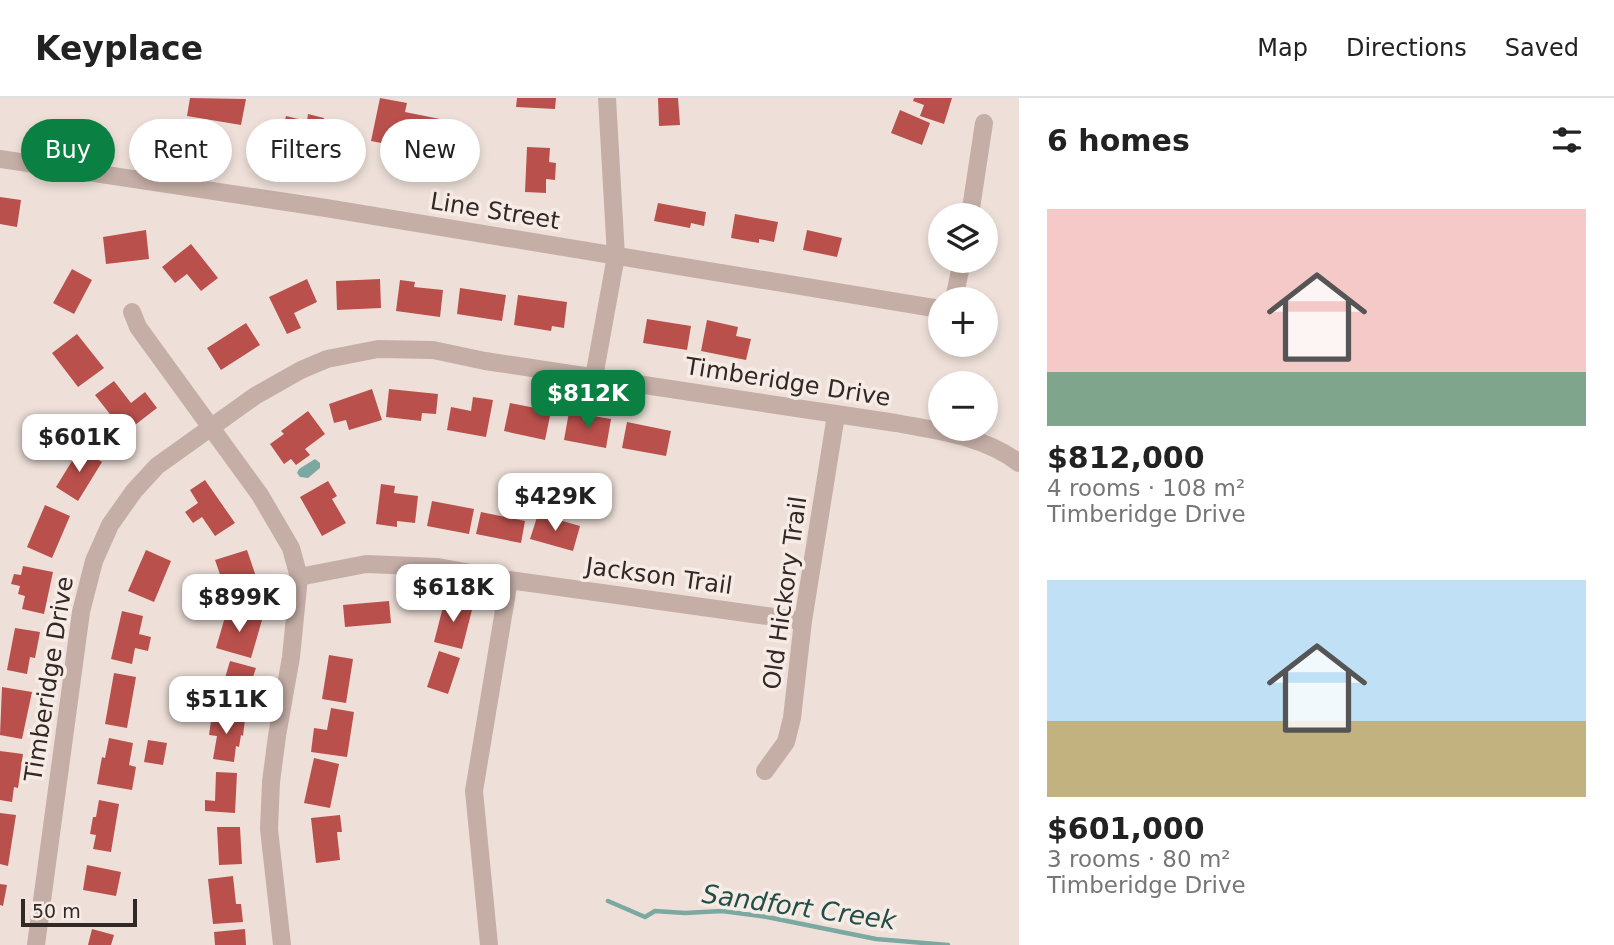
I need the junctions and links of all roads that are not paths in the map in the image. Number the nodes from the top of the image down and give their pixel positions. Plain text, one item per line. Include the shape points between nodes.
1 (607, 98) edge
2 (984, 123) dead end
3 (0, 159) edge
4 (972, 203) edge
5 (617, 256) junction
6 (928, 307) edge
7 (132, 312) dead end
8 (594, 377) junction
9 (836, 415) junction
10 (212, 426) junction
11 (1019, 463) edge
12 (299, 577) junction
13 (509, 580) junction
14 (803, 621) junction
15 (765, 771) dead end
16 (36, 945) edge
17 (282, 945) edge
18 (489, 945) edge

1 - 5 street
2 - 4 street
3 - 5 street, Line Street
5 - 6 street, Line Street
5 - 8 street
7 - 10 street via 138,327
8 - 9 street, Timberidge Drive
8 - 10 street, Timberidge Drive via 433,350 378,348 301,370
9 - 11 street, Timberidge Drive via 960,435
9 - 14 street, Old Hickory Trail
10 - 12 street via 291,548
10 - 16 street, Timberidge Drive via 157,466 134,491 110,526 90,570
12 - 13 street, Jackson Trail via 366,564 438,567
12 - 17 street via 271,782 269,829
13 - 14 street, Jackson Trail
13 - 18 street via 474,791
14 - 15 street, Old Hickory Trail via 792,718 786,741

